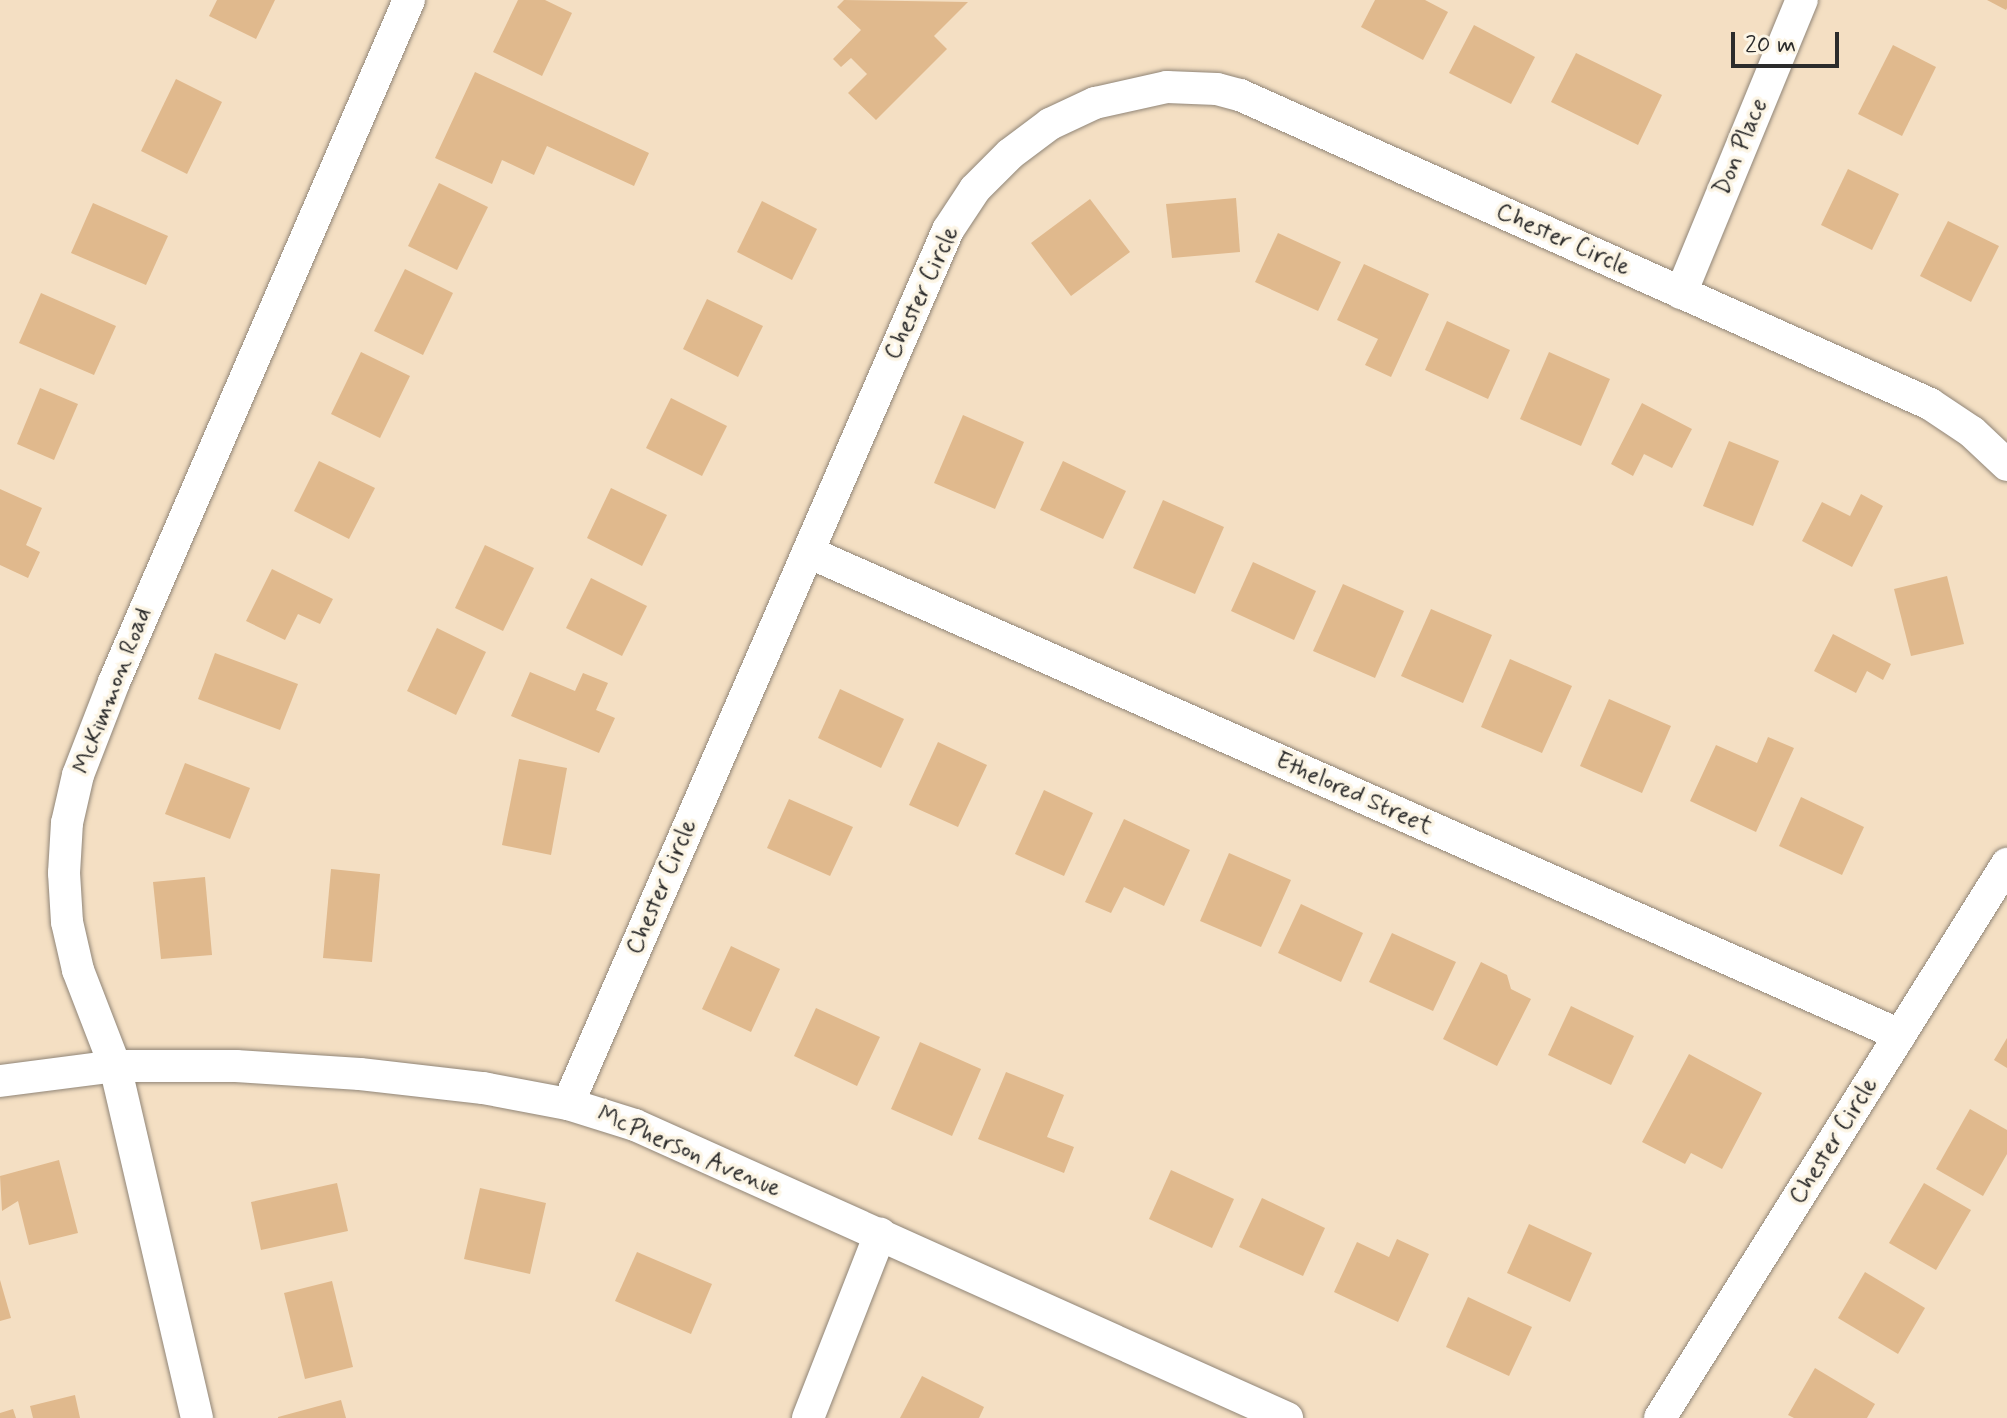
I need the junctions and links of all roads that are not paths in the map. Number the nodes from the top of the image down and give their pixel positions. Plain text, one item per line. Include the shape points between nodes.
1 (409, 0) edge
2 (1802, 0) edge
3 (1681, 293) junction
4 (2007, 465) edge
5 (808, 552) junction
6 (2007, 864) edge
7 (1900, 1035) junction
8 (115, 1066) junction
9 (0, 1081) edge
10 (568, 1104) junction
11 (880, 1234) junction
12 (197, 1418) edge
13 (808, 1418) edge
14 (1287, 1418) edge
15 (1660, 1418) edge

1 - 8 street, McKimmon Road via 204,469 78,775 67,823 67,922 78,970
2 - 3 street, Don Place
3 - 4 street, Chester Circle via 1930,404 1972,432
3 - 5 street, Chester Circle via 1240,95 1167,87 1095,103 1050,124 1010,154 975,189 948,230
5 - 7 street, Ethelored Street
5 - 10 street, Chester Circle
6 - 7 street, Chester Circle
7 - 15 street, Chester Circle
8 - 9 street, McPherson Avenue
8 - 10 street, McPherson Avenue via 360,1074
8 - 12 street, McKimmon Road
10 - 11 street, McPherson Avenue via 635,1125
11 - 13 street
11 - 14 street, McPherson Avenue

